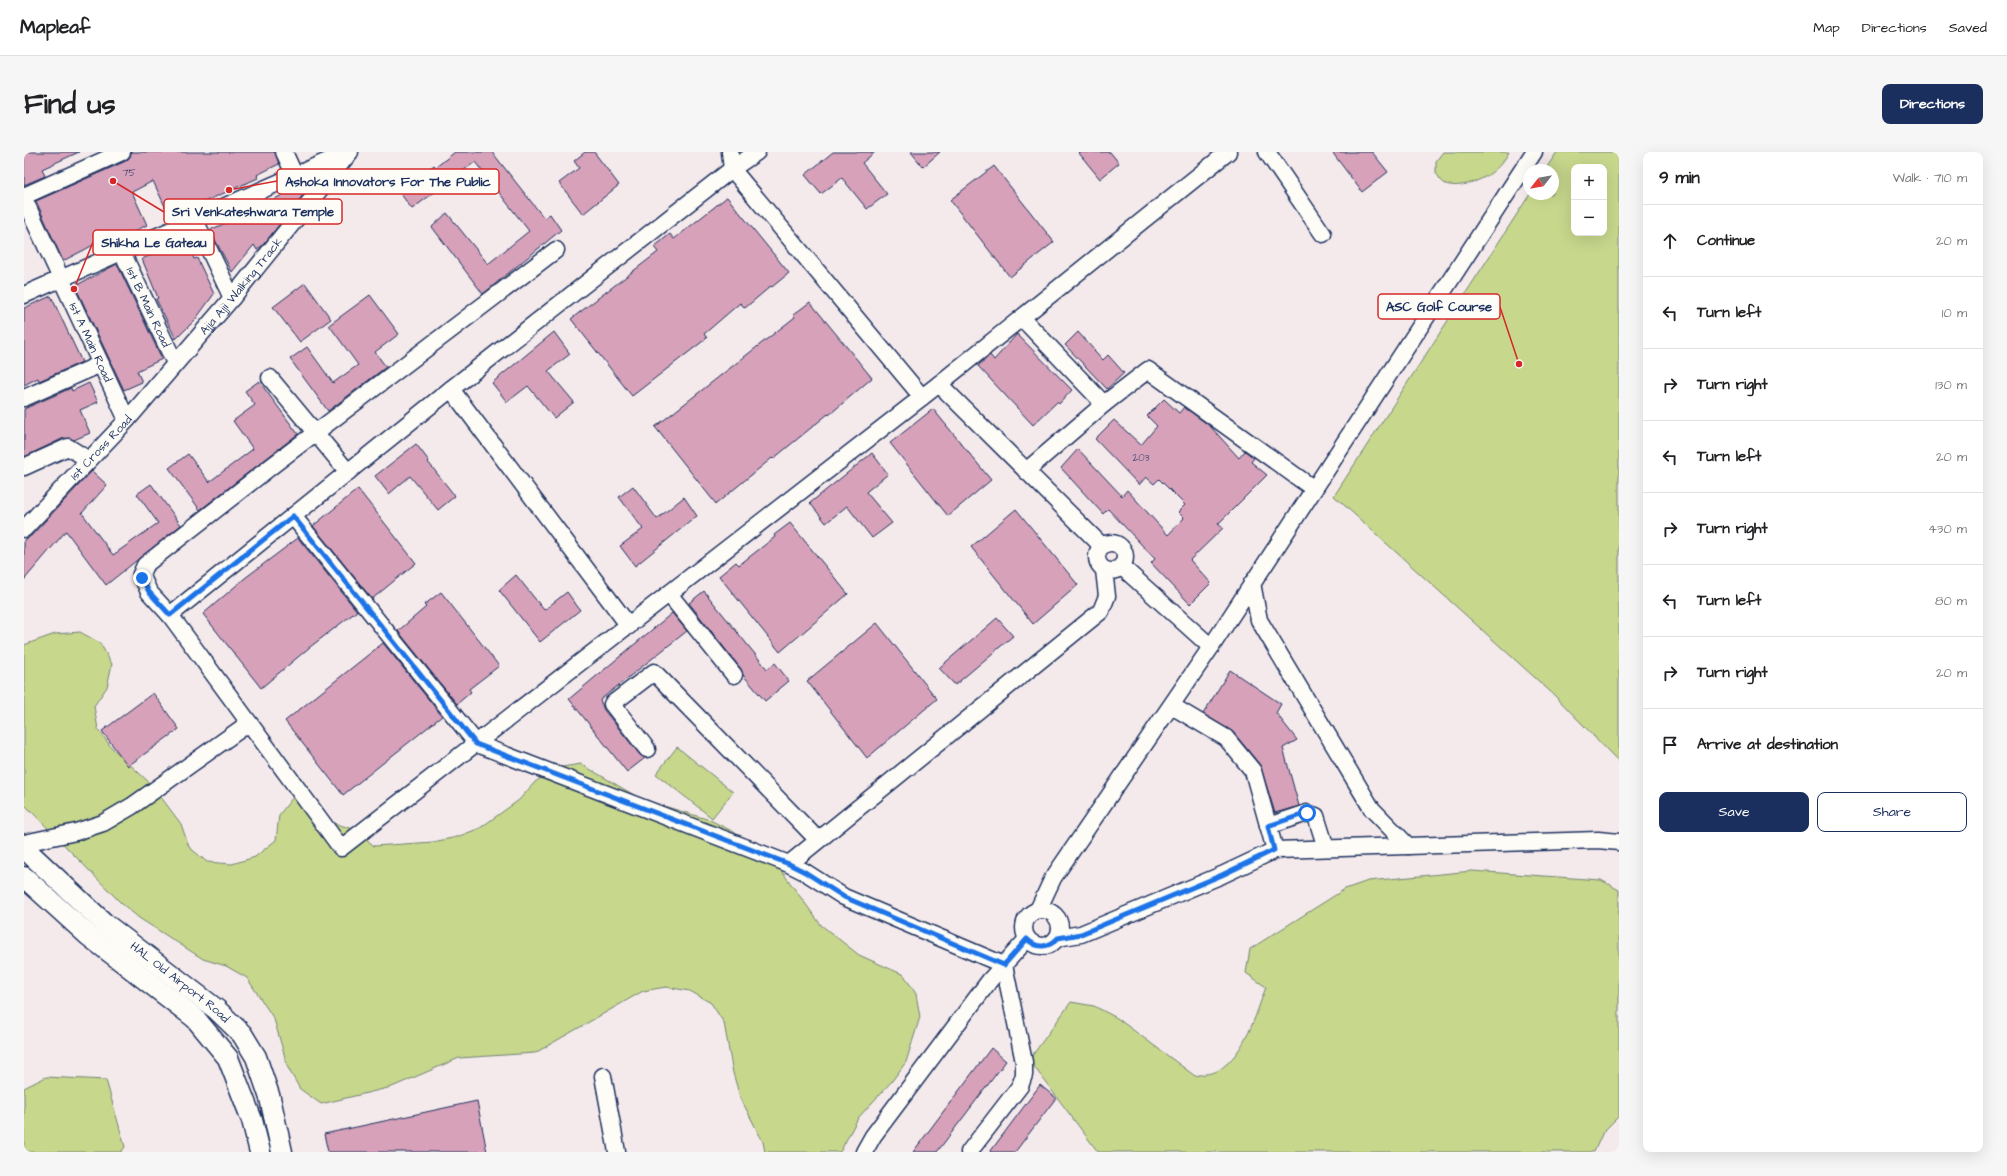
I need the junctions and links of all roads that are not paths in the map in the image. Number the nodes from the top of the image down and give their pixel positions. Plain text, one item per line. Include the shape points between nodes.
1 (122, 152) edge
2 (284, 152) edge
3 (349, 152) edge
4 (730, 152) edge
5 (757, 152) edge
6 (1228, 152) edge
7 (1267, 152) edge
8 (1534, 152) edge
9 (90, 158) edge
10 (732, 169) junction
11 (295, 176) junction
12 (24, 198) edge
13 (194, 220) junction
14 (1324, 234) dead end
15 (556, 250) dead end
16 (122, 252) junction
17 (61, 279) junction
18 (24, 295) edge
19 (232, 298) junction
20 (1022, 318) junction
21 (174, 363) junction
22 (101, 364) junction
23 (270, 378) dead end
24 (940, 384) junction
25 (451, 389) junction
26 (922, 397) junction
27 (24, 398) edge
28 (1104, 404) junction
29 (126, 420) junction
30 (315, 433) junction
31 (89, 460) junction
32 (24, 467) edge
33 (1026, 471) junction
34 (348, 472) junction
35 (1314, 489) junction
36 (293, 516) junction
37 (24, 529) edge
38 (1102, 546) junction
39 (1121, 566) junction
40 (1104, 570) junction
41 (1252, 583) junction
42 (669, 594) junction
43 (170, 615) junction
44 (629, 626) junction
45 (1211, 647) junction
46 (734, 675) dead end
47 (1172, 706) junction
48 (249, 723) junction
49 (476, 744) junction
50 (647, 749) dead end
51 (1268, 826) junction
52 (818, 840) junction
53 (1619, 842) edge
54 (24, 843) edge
55 (1408, 846) junction
56 (24, 848) edge
57 (1326, 848) junction
58 (1274, 850) junction
59 (789, 864) junction
60 (24, 877) edge
61 (1038, 910) junction
62 (1058, 938) junction
63 (1027, 939) junction
64 (1004, 965) junction
65 (603, 1076) dead end
66 (260, 1152) edge
67 (282, 1152) edge
68 (617, 1152) edge
69 (864, 1152) edge
70 (969, 1152) edge

1 - 9 street
2 - 11 street
3 - 11 street
3 - 19 street, Ajja Ajji Walking Track
4 - 10 street
5 - 10 street
6 - 20 street
7 - 14 street
8 - 35 street
9 - 12 street
10 - 25 street
10 - 26 street
11 - 13 street
12 - 17 street, 1st A Main Road
13 - 16 street
13 - 19 street
15 - 30 street
16 - 17 street
16 - 21 street, 1st B Main Road
17 - 18 street
17 - 22 street, 1st A Main Road
19 - 21 street, Ajja Ajji Walking Track
20 - 24 street
20 - 28 street
21 - 29 street, 1st Cross Road
22 - 27 street
22 - 29 street, 1st A Main Road
23 - 30 street
24 - 26 street
24 - 33 street
25 - 34 street
25 - 44 street
26 - 42 street
28 - 33 street
28 - 35 street via 1148,370
29 - 31 street, 1st Cross Road
30 - 34 street
30 - 43 street via 145,565 142,578 149,592
31 - 32 street via 68,447
31 - 37 street, 1st Cross Road
33 - 38 street
34 - 36 street
35 - 41 street
36 - 43 street
36 - 49 street
38 - 39 street via 1110,543 1122,549 1125,558
38 - 40 street via 1096,558
39 - 40 street via 1114,571
39 - 45 street
40 - 52 street via 1107,596 1101,611
41 - 45 street
41 - 55 street via 1259,620 1372,809
42 - 44 street
42 - 46 street
43 - 48 street
44 - 49 street
45 - 47 street
47 - 51 street via 1226,738 1253,771
47 - 61 street via 1053,878
48 - 49 street via 341,848
48 - 54 street via 132,806 103,823 76,832
49 - 59 street
50 - 52 street via 612,704 654,672
51 - 57 street via 1307,813 1316,816
51 - 58 street
52 - 59 street
53 - 55 street via 1598,840
55 - 57 street
56 - 67 main road, HAL Old Airport Road via 104,923 216,1009 242,1034 256,1057 270,1098
57 - 58 street
58 - 62 street via 1222,875 1081,934
59 - 64 street via 844,897
60 - 66 main road, HAL Old Airport Road via 89,936 195,1018 228,1058 252,1120
61 - 62 street via 1050,912 1058,920
61 - 63 street via 1028,916 1025,922 1024,934
62 - 63 street via 1043,946
63 - 64 street
64 - 69 street via 873,1136
64 - 70 street via 1024,1062 1024,1075 1020,1086
65 - 68 street

